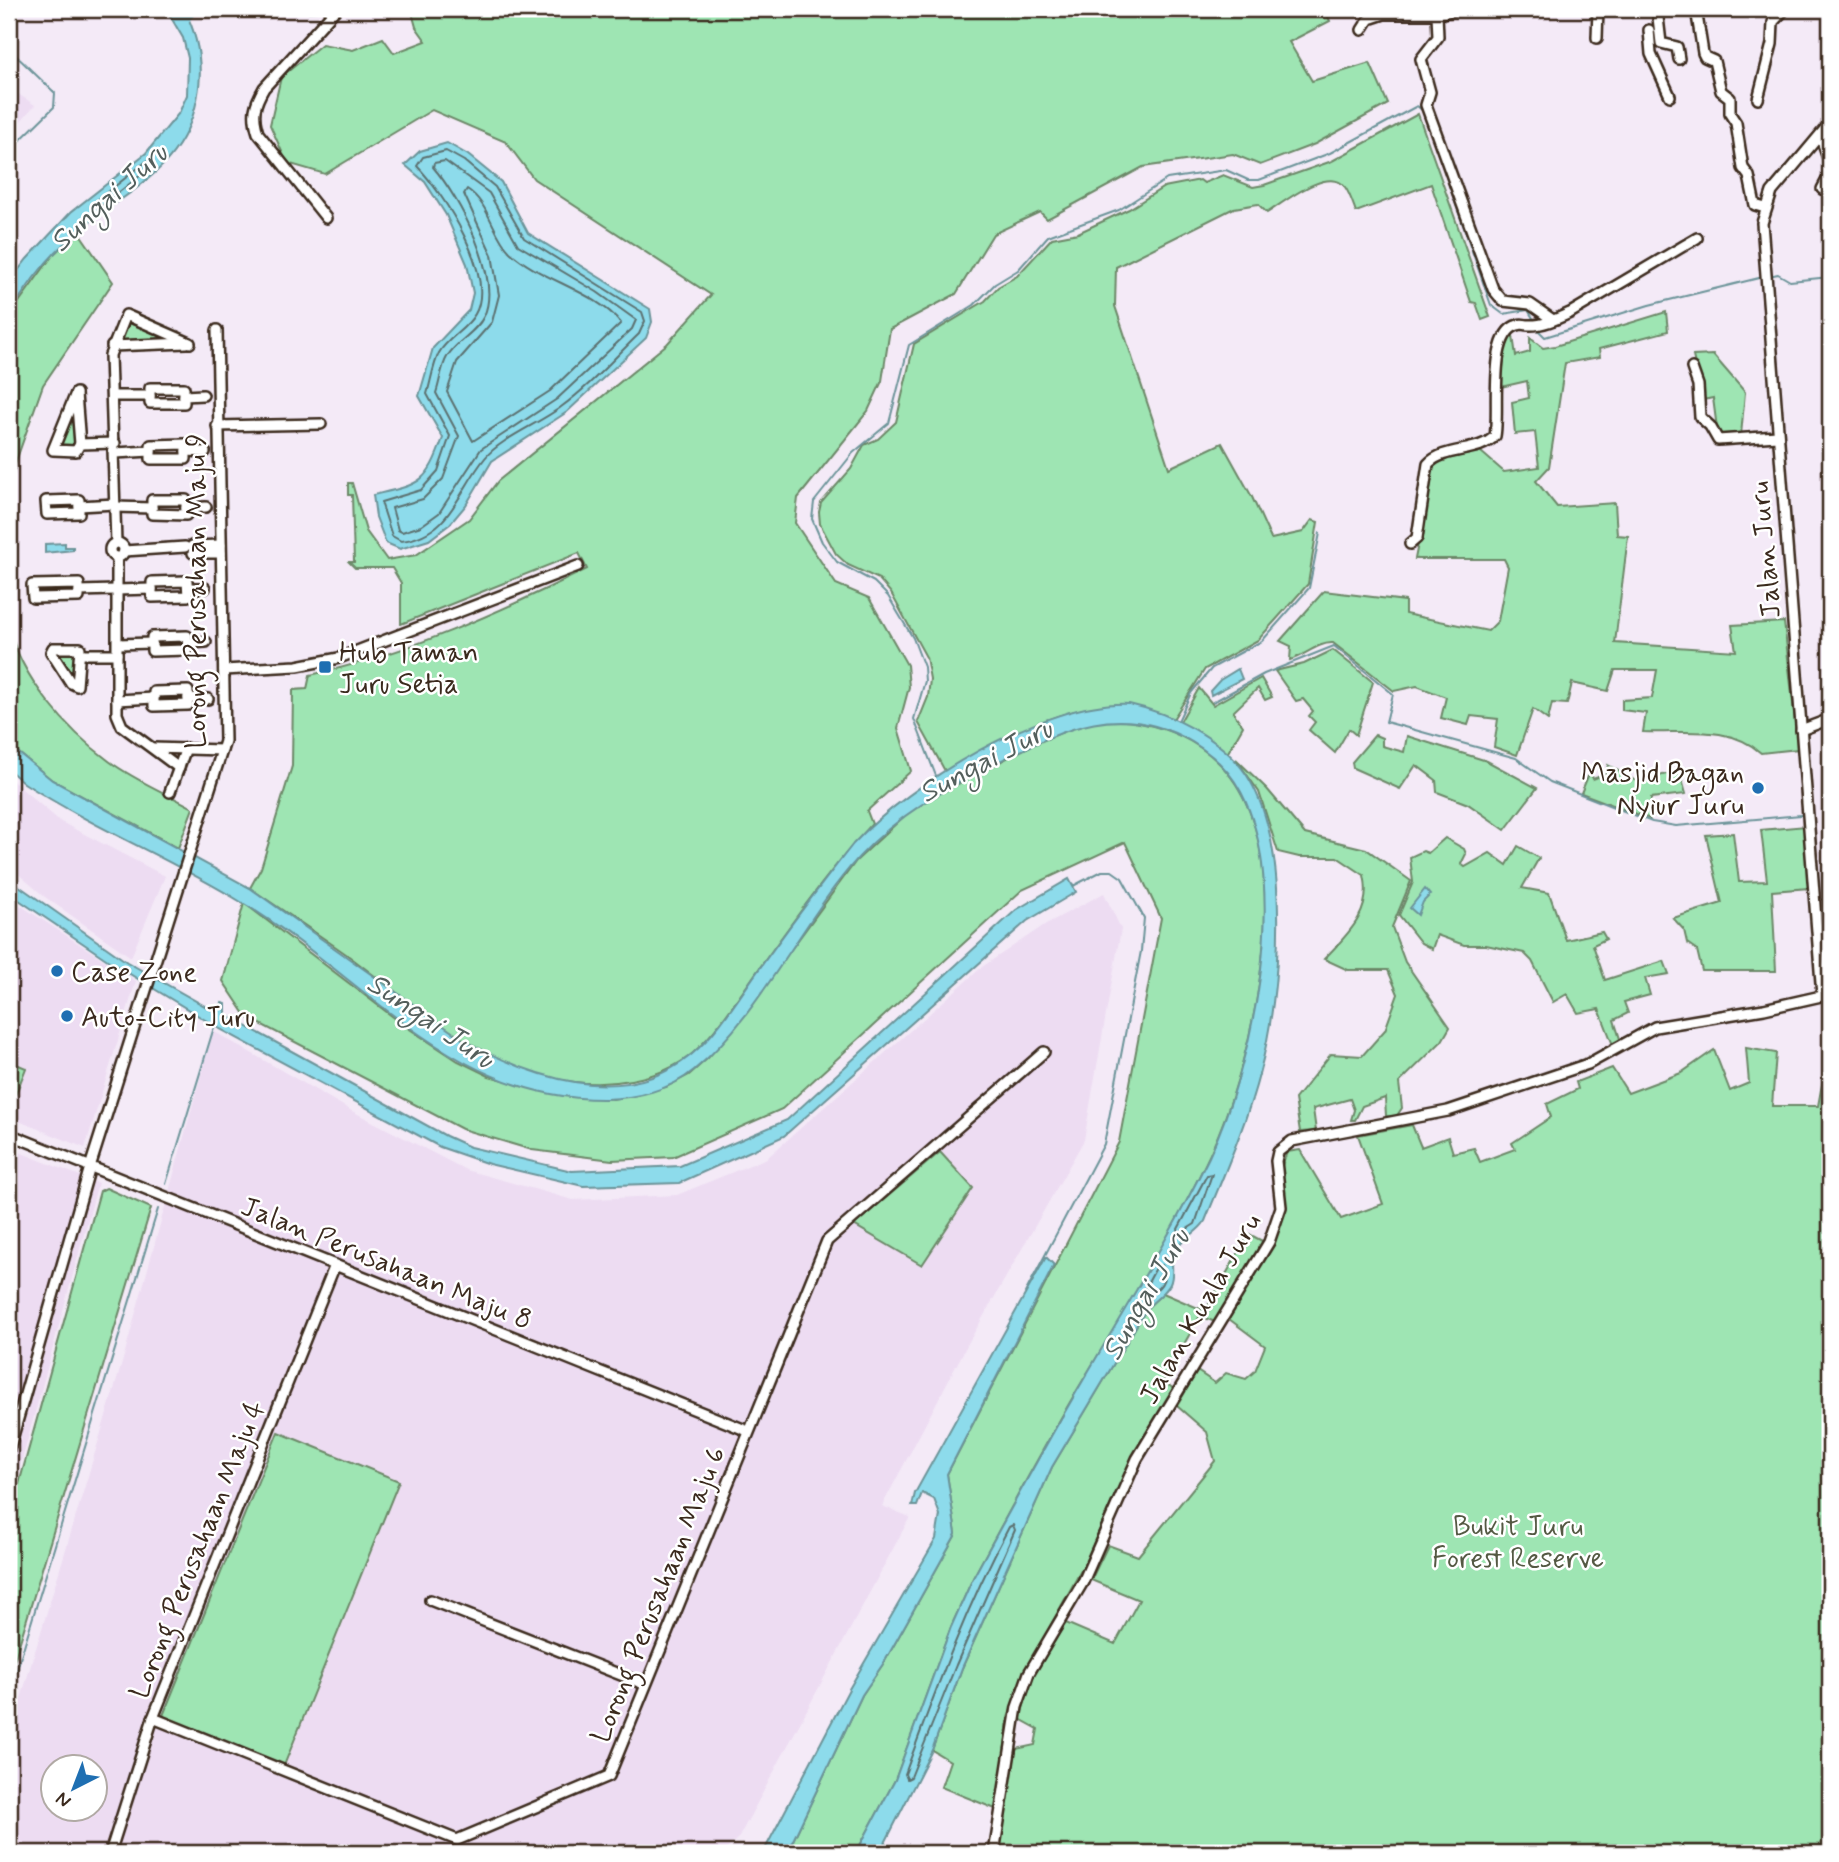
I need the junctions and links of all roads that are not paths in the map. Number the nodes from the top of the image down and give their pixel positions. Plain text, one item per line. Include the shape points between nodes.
1 (336, 9) edge
2 (1461, 9) edge
3 (1598, 9) edge
4 (1657, 9) edge
5 (1696, 9) edge
6 (1785, 9) edge
7 (1437, 14) junction
8 (1362, 30) dead end
9 (1648, 30) junction
10 (1597, 38) dead end
11 (1679, 59) dead end
12 (1670, 96) dead end
13 (1758, 99) dead end
14 (1830, 123) edge
15 (1821, 138) junction
16 (1830, 164) edge
17 (1830, 174) edge
18 (1822, 189) dead end
19 (1765, 208) junction
20 (326, 218) dead end
21 (1697, 238) dead end
22 (1543, 312) junction
23 (1553, 320) junction
24 (1536, 324) junction
25 (217, 330) dead end
26 (111, 346) junction
27 (1692, 368) dead end
28 (203, 395) dead end
29 (112, 396) junction
30 (321, 424) dead end
31 (217, 426) junction
32 (1777, 436) junction
33 (80, 444) junction
34 (115, 448) junction
35 (151, 451) junction
36 (186, 451) junction
37 (205, 452) dead end
38 (79, 506) dead end
39 (115, 506) junction
40 (206, 507) dead end
41 (1410, 544) dead end
42 (221, 549) junction
43 (121, 554) junction
44 (578, 566) dead end
45 (188, 588) junction
46 (205, 588) dead end
47 (152, 589) junction
48 (79, 591) junction
49 (117, 591) junction
50 (206, 642) dead end
51 (118, 643) junction
52 (152, 643) junction
53 (188, 643) junction
54 (80, 654) junction
55 (117, 654) junction
56 (224, 670) junction
57 (154, 698) junction
58 (188, 698) junction
59 (208, 699) dead end
60 (117, 700) junction
61 (1830, 719) edge
62 (1801, 730) junction
63 (153, 748) junction
64 (186, 748) junction
65 (222, 750) junction
66 (179, 768) junction
67 (170, 792) dead end
68 (1826, 995) edge
69 (1044, 1052) dead end
70 (9, 1135) edge
71 (90, 1167) junction
72 (335, 1265) junction
73 (9, 1411) edge
74 (19, 1414) junction
75 (748, 1431) junction
76 (9, 1450) edge
77 (430, 1600) dead end
78 (644, 1685) junction
79 (153, 1718) junction
80 (110, 1853) edge
81 (994, 1853) edge

1 - 20 street via 264,89 253,118 258,133
2 - 7 street
3 - 10 street
4 - 9 street
5 - 19 street via 1705,57 1714,61 1721,91 1730,98 1730,114 1755,205
6 - 13 street via 1773,22
7 - 8 street via 1384,14 1370,19
7 - 22 street via 1438,37 1421,59 1430,92 1426,105 1493,289 1503,301 1530,304
9 - 11 street via 1661,43 1677,47
9 - 12 street via 1651,54
14 - 15 street
15 - 16 street
15 - 19 street via 1772,192
17 - 18 street
19 - 32 street, Jalan Juru via 1762,223
21 - 23 street
22 - 23 street
22 - 24 street
23 - 24 street
24 - 41 street via 1512,328 1501,342 1495,436 1436,456 1428,464 1417,538
25 - 31 street, Lorong Perusahaan Maju 9
26 - 26 street via 126,315 190,343 151,345
26 - 29 street
27 - 32 street via 1700,417 1718,440
28 - 29 street via 184,396 184,388 150,388 150,396
29 - 34 street
30 - 31 street
31 - 42 street, Lorong Perusahaan Maju 9
32 - 62 street, Jalan Juru
33 - 33 street via 76,450 53,450 76,393
33 - 34 street
34 - 35 street
34 - 39 street
35 - 36 street via 151,445 186,444
35 - 36 street via 151,459 186,459
36 - 37 street
38 - 39 street
39 - 40 street via 152,508 152,514 186,514 186,508
39 - 43 street via 116,543 109,551
42 - 43 street
42 - 56 street, Lorong Perusahaan Maju 9
43 - 49 street
44 - 56 street via 339,658 297,666
45 - 46 street
45 - 47 street via 187,581 175,581 152,582
45 - 47 street via 188,596 152,597
47 - 49 street
48 - 48 street via 79,597 33,598 32,585 79,584
48 - 49 street
49 - 51 street
50 - 53 street
51 - 52 street
51 - 55 street
52 - 53 street via 152,636 187,636
52 - 53 street via 152,651 188,650
54 - 54 street via 79,684 77,686 51,649 80,648
54 - 55 street
55 - 60 street
56 - 65 street, Lorong Perusahaan Maju 9
57 - 58 street via 153,692 188,691
57 - 58 street via 154,706 188,705
57 - 60 street
58 - 59 street
60 - 63 street via 122,726
61 - 62 street
62 - 68 street, Jalan Juru
63 - 64 street
63 - 66 street
64 - 65 street
64 - 66 street
65 - 71 street, Lorong Perusahaan Maju 9
66 - 67 street
68 - 81 street, Jalan Kuala Juru via 1655,1027 1596,1060 1448,1111 1292,1142 1278,1152 1281,1207 1269,1241 1137,1459 1083,1582 1020,1693
69 - 75 street, Lorong Perusahaan Maju 6 via 827,1241
70 - 71 street, Jalan Perusahaan Maju 8
71 - 72 street, Jalan Perusahaan Maju 8
71 - 74 street, Lorong Perusahaan Maju 9
72 - 75 street, Jalan Perusahaan Maju 8
72 - 79 street, Lorong Perusahaan Maju 4
73 - 74 street
74 - 76 street, Lorong Perusahaan Maju 9
75 - 78 street, Lorong Perusahaan Maju 6
77 - 78 street
78 - 79 street, Lorong Perusahaan Maju 6 via 608,1776 457,1839
79 - 80 street, Lorong Perusahaan Maju 4

